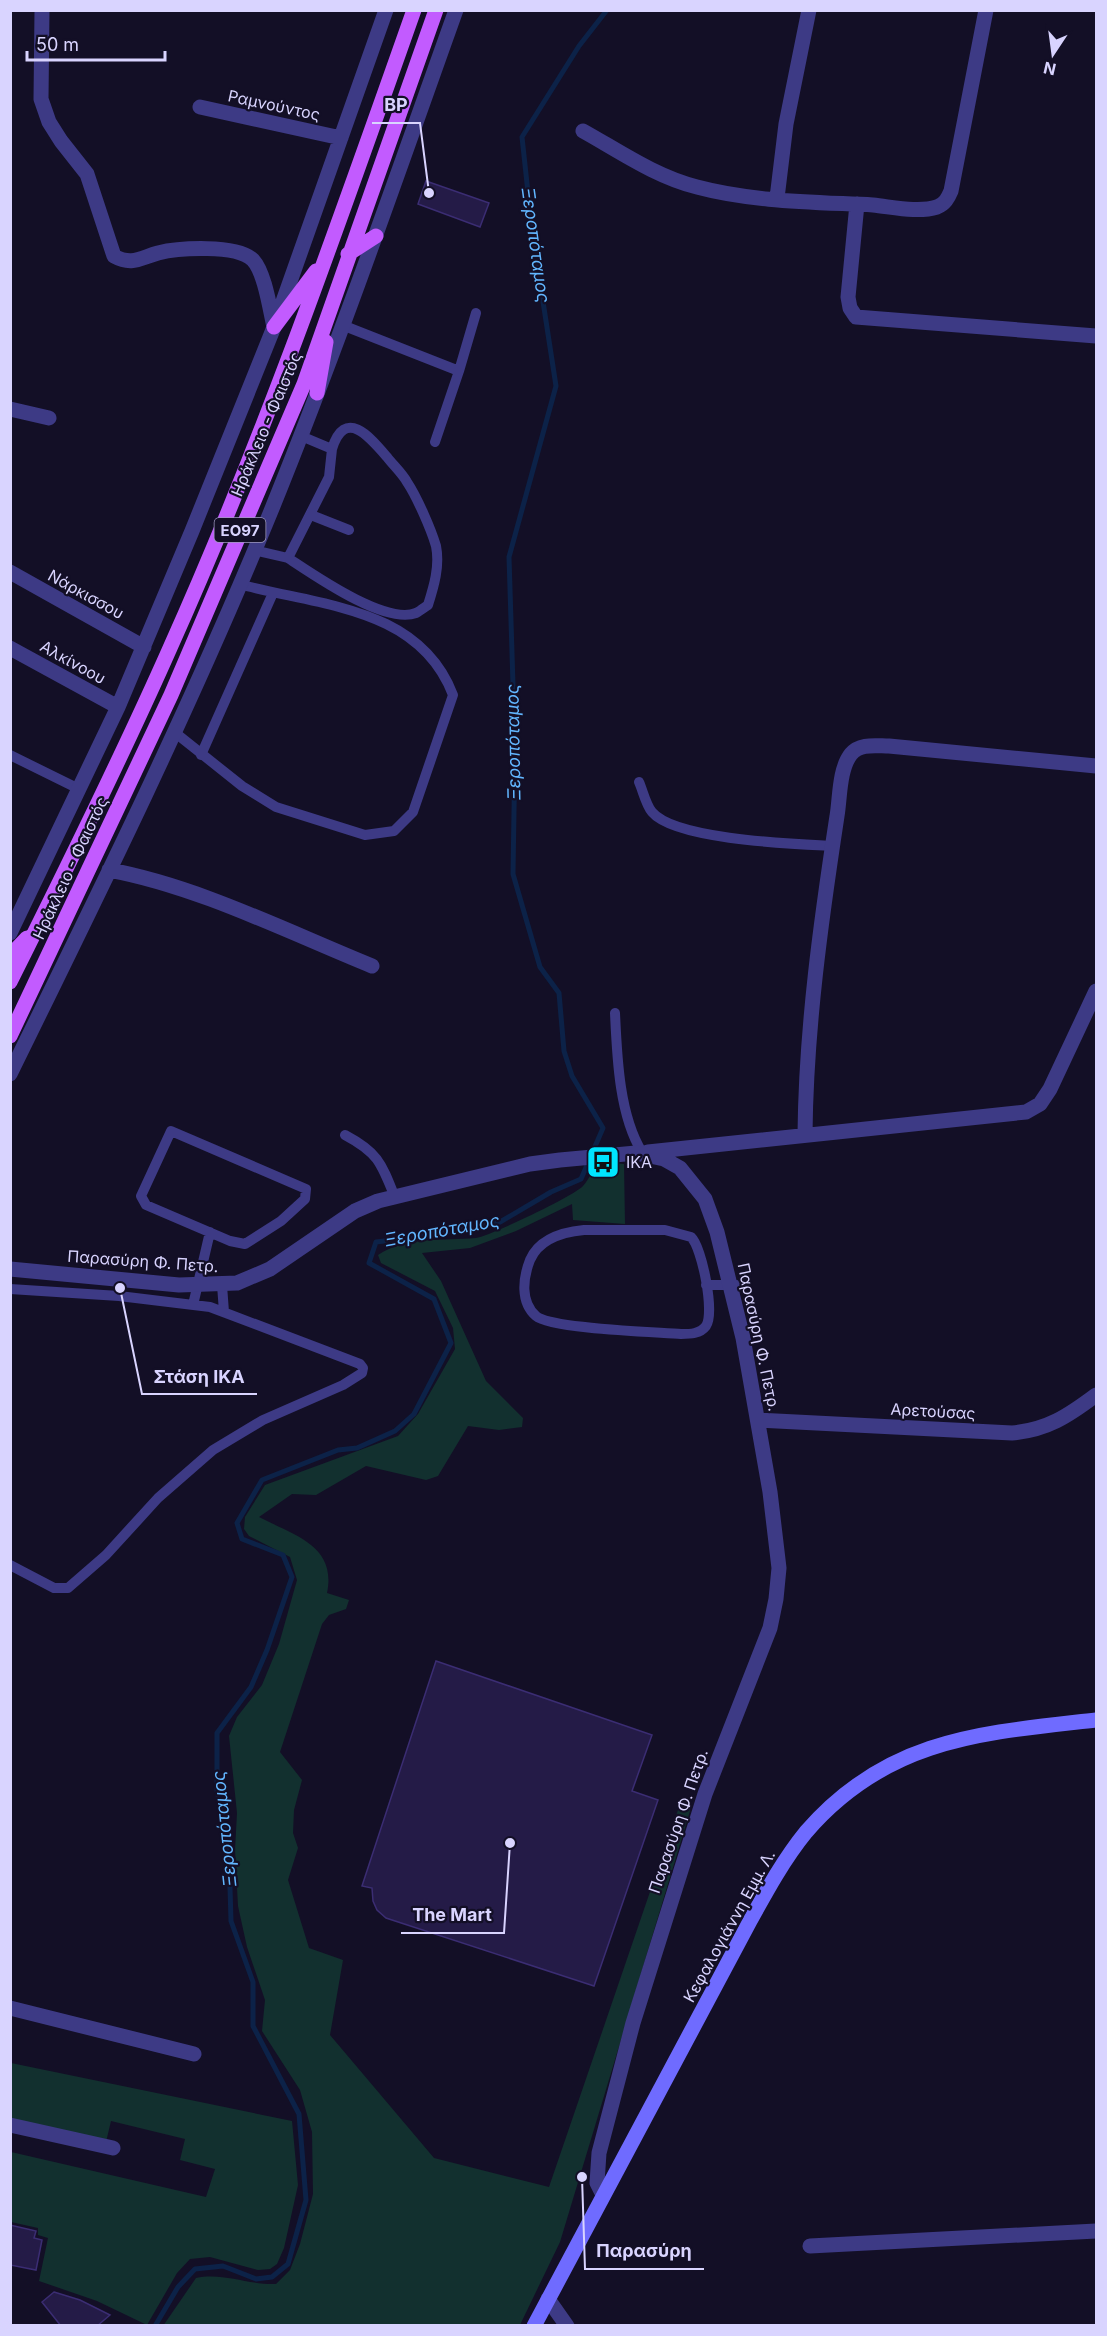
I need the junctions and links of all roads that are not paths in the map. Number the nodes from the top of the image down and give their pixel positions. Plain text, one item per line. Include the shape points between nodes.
1 (42, 10) edge
2 (386, 10) edge
3 (414, 10) edge
4 (436, 10) edge
5 (456, 10) edge
6 (809, 10) edge
7 (987, 10) edge
8 (200, 107) dead end
9 (583, 131) dead end
10 (341, 138) junction
11 (777, 198) junction
12 (857, 204) junction
13 (376, 236) junction
14 (348, 254) junction
15 (326, 256) junction
16 (476, 313) dead end
17 (328, 317) junction
18 (342, 326) junction
19 (274, 327) junction
20 (1096, 336) edge
21 (459, 371) junction
22 (317, 393) junction
23 (10, 409) edge
24 (49, 418) dead end
25 (301, 436) junction
26 (435, 442) dead end
27 (332, 449) junction
28 (311, 515) junction
29 (349, 530) dead end
30 (254, 550) junction
31 (288, 558) junction
32 (10, 572) edge
33 (239, 584) junction
34 (273, 593) junction
35 (144, 647) junction
36 (10, 648) edge
37 (118, 707) junction
38 (173, 731) junction
39 (10, 755) edge
40 (201, 755) junction
41 (1096, 766) edge
42 (639, 782) dead end
43 (79, 789) junction
44 (832, 846) junction
45 (108, 870) junction
46 (40, 922) junction
47 (10, 933) edge
48 (10, 956) edge
49 (372, 966) dead end
50 (10, 982) edge
51 (1096, 991) edge
52 (615, 1012) dead end
53 (10, 1036) edge
54 (10, 1074) edge
55 (804, 1134) junction
56 (345, 1135) dead end
57 (639, 1153) junction
58 (394, 1195) junction
59 (210, 1232) junction
60 (10, 1269) edge
61 (222, 1285) junction
62 (706, 1285) junction
63 (734, 1285) junction
64 (196, 1286) junction
65 (10, 1289) edge
66 (193, 1305) junction
67 (224, 1312) junction
68 (1096, 1395) edge
69 (758, 1420) junction
70 (10, 1565) edge
71 (1096, 1720) edge
72 (10, 2008) edge
73 (194, 2054) dead end
74 (10, 2125) edge
75 (113, 2148) dead end
76 (603, 2195) junction
77 (1096, 2231) edge
78 (810, 2246) dead end
79 (548, 2299) junction
80 (534, 2325) edge
81 (567, 2325) edge

1 - 19 street via 41,99 60,141 87,174 114,256 134,262 169,250 223,249 242,254 253,260 262,278
2 - 10 street
3 - 15 main road, Ηράκλειο - Φαιστός / ΕΟ97
4 - 14 main road, Ηράκλειο - Φαιστός / ΕΟ97
5 - 13 street
6 - 11 street via 786,124
7 - 12 street via 954,180 946,201 933,208
8 - 10 street, Ραμνούντος
9 - 11 street via 681,182 727,193
10 - 19 street
11 - 12 street
12 - 20 street via 848,297 856,316
13 - 14 main road
13 - 18 street
14 - 17 main road, Ηράκλειο - Φαιστός / ΕΟ97
15 - 19 main road
15 - 46 main road, Ηράκλειο - Φαιστός / ΕΟ97 via 171,648
16 - 21 lane
17 - 22 main road
17 - 53 main road, Ηράκλειο - Φαιστός / ΕΟ97 via 304,384 171,695
18 - 21 lane
18 - 22 street
19 - 35 street
21 - 26 lane
22 - 25 street
23 - 24 street
25 - 27 lane
25 - 30 street
27 - 28 lane via 329,477
27 - 31 lane via 336,436 357,428 366,433 407,482 436,546 437,577 428,605 415,614 394,614 349,596
28 - 29 lane
28 - 31 lane
30 - 31 lane
30 - 33 street
32 - 35 street, Νάρκισσου
33 - 34 lane
33 - 38 street
34 - 40 lane
34 - 40 lane via 371,617 410,636 444,671 453,695 413,812 394,831 365,835 276,807
35 - 37 street
36 - 37 street, Αλκίνοου
37 - 43 street
38 - 40 lane
38 - 45 street
39 - 43 lane
41 - 44 street via 889,746 861,747 847,761
42 - 44 lane via 652,813 678,827 714,835
43 - 47 street
44 - 55 street via 811,1027
45 - 49 street via 178,887
45 - 54 street
46 - 48 main road
46 - 50 main road, Ηράκλειο - Φαιστός / ΕΟ97
51 - 55 street via 1050,1089 1034,1109 996,1117
52 - 57 lane via 618,1073
55 - 57 street
56 - 58 lane via 367,1147 383,1166
57 - 58 street, Παρασύρη Φ. Πετρ. via 530,1164
57 - 63 street, Παρασύρη Φ. Πετρ. via 672,1162 699,1189
58 - 61 street, Παρασύρη Φ. Πετρ. via 355,1211 261,1274
59 - 59 lane via 147,1205 141,1197 171,1131 306,1189 305,1199 249,1243
59 - 64 lane
60 - 64 street, Παρασύρη Φ. Πετρ.
61 - 64 street, Παρασύρη Φ. Πετρ.
61 - 67 lane
62 - 62 lane via 710,1319 699,1332 681,1334 543,1320 530,1310 524,1292 528,1267 540,1247 563,1233 584,1230 683,1233 695,1240
62 - 63 lane
63 - 69 street, Παρασύρη Φ. Πετρ.
64 - 66 lane
65 - 66 lane
66 - 67 lane
67 - 70 lane via 360,1364 362,1373 263,1420 213,1450 158,1498 68,1588 54,1588
68 - 69 street, Αρετούσας via 1036,1431 1012,1433
69 - 76 street, Παρασύρη Φ. Πετρ. via 778,1558 776,1599 770,1629 705,1794 633,2023 599,2153 597,2183
71 - 76 main road, Κεφαλογιάννη Εμμ. Λ. via 1015,1729 928,1747 883,1768 836,1803 806,1833 771,1884
72 - 73 street
74 - 75 street
76 - 79 main road, Κεφαλογιάννη Εμμ. Λ.
77 - 78 street
79 - 80 main road, Κεφαλογιάννη Εμμ. Λ.
79 - 81 street

